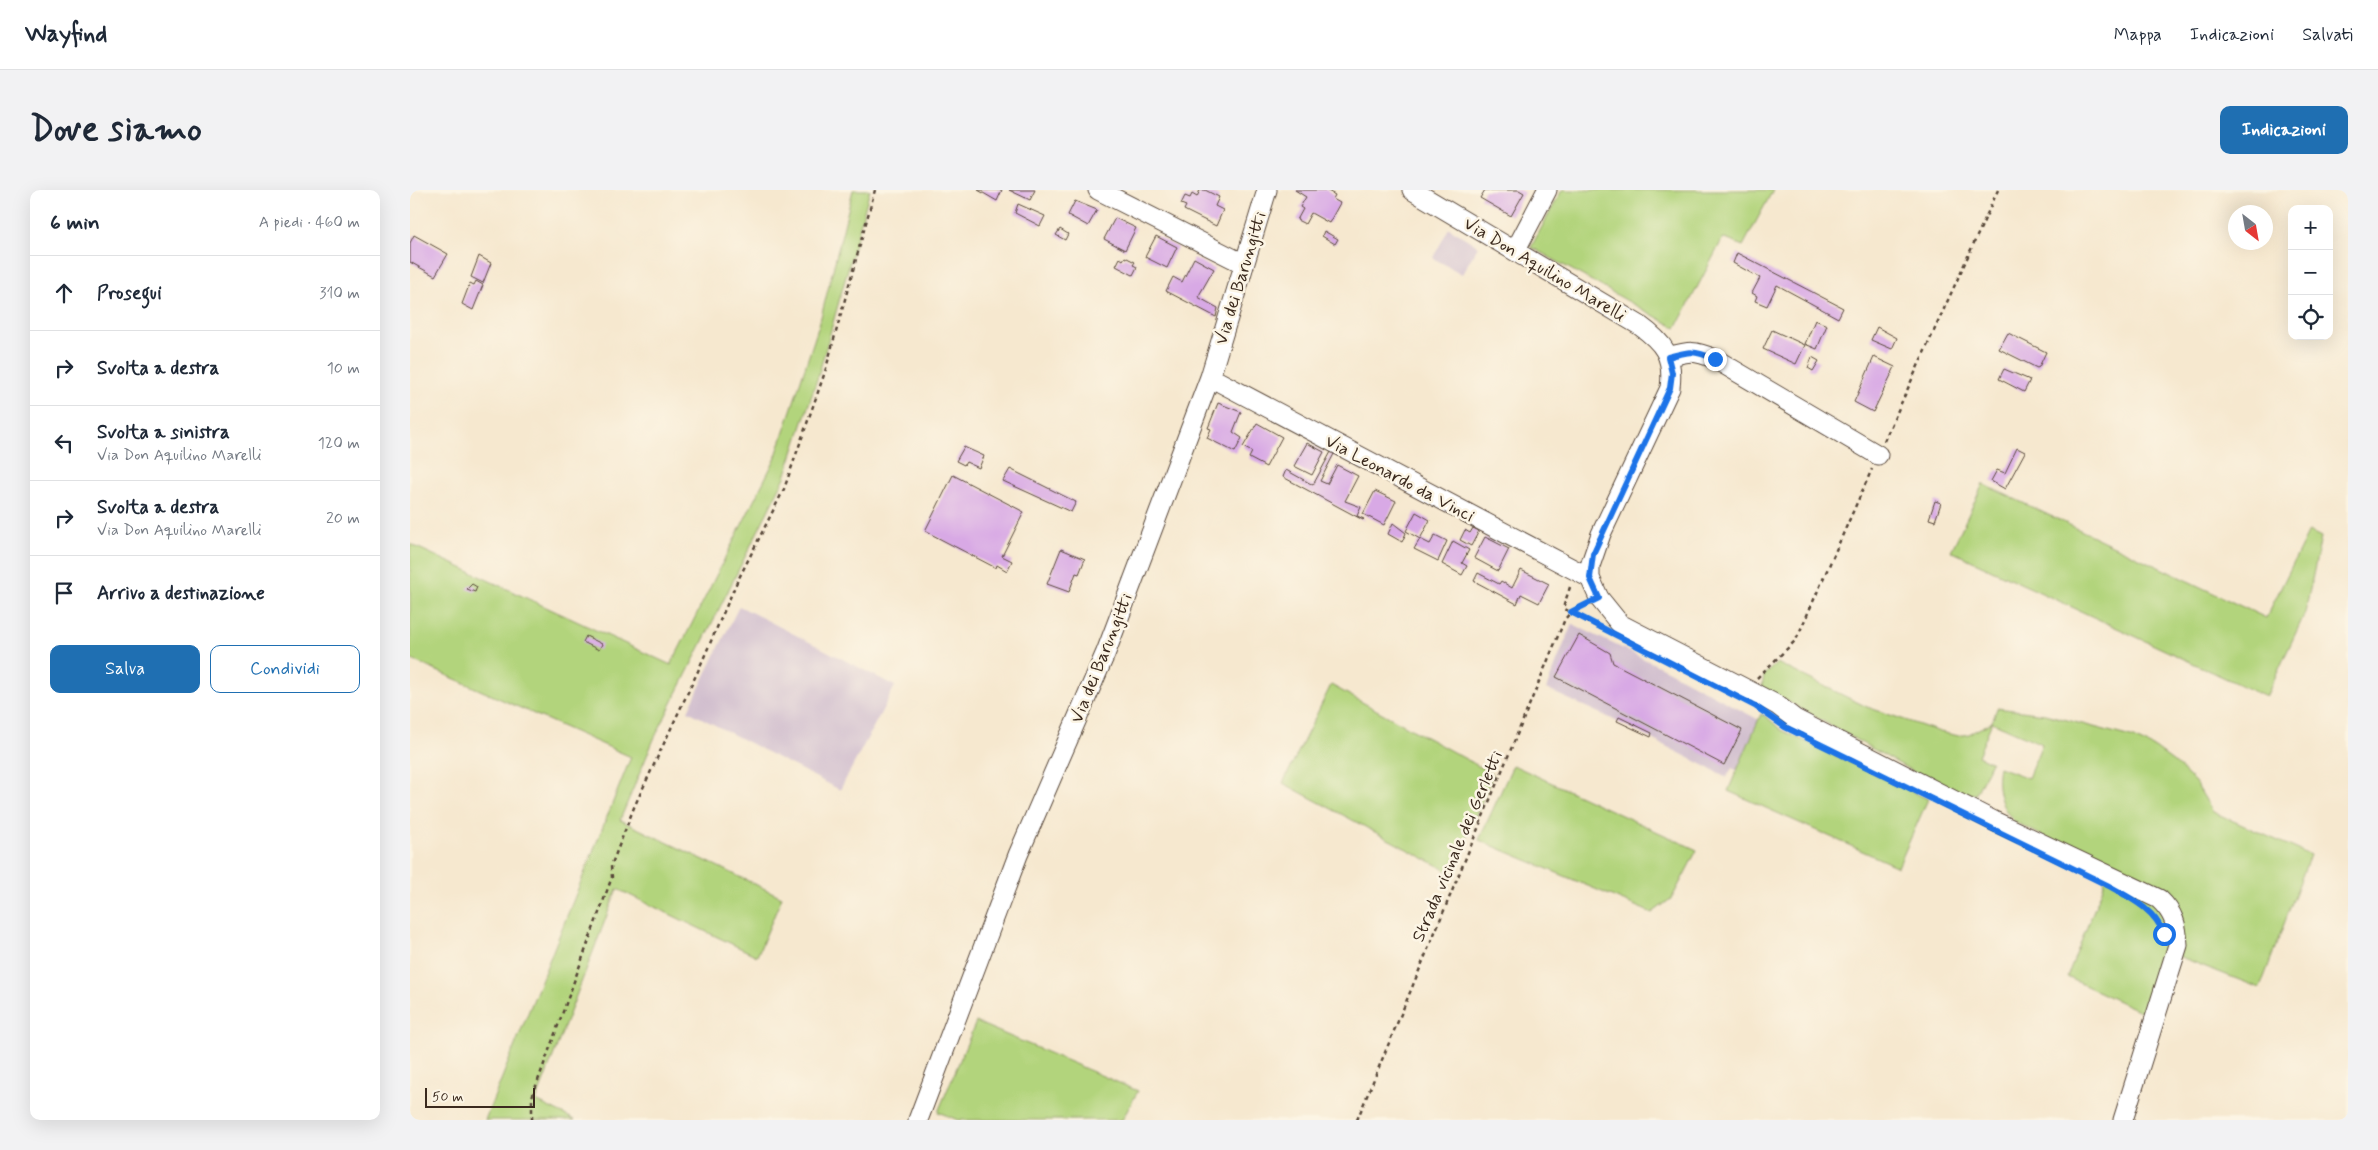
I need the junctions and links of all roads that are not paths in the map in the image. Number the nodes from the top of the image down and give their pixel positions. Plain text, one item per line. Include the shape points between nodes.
1 (1098, 190) edge
2 (1266, 190) edge
3 (1412, 190) edge
4 (1547, 190) edge
5 (1515, 251) junction
6 (1244, 264) junction
7 (1668, 357) junction
8 (1210, 377) junction
9 (1878, 455) dead end
10 (1590, 578) junction
11 (918, 1120) edge
12 (2123, 1120) edge

1 - 6 street
2 - 6 street, Via dei Barungitti
3 - 5 street, Via Don Aquilino Marelli
4 - 5 street
5 - 7 street, Via Don Aquilino Marelli via 1639,325 1656,338
6 - 8 street, Via dei Barungitti
7 - 9 street via 1689,351 1715,359
7 - 10 street, Via Don Aquilino Marelli via 1672,373 1670,388 1601,534 1590,566
8 - 10 street, Via Leonardo da Vinci
8 - 11 street, Via dei Barungitti via 1106,652 1018,855
10 - 12 street via 1599,598 1616,620 1632,632 1994,821 2159,899 2168,907 2175,919 2178,945

